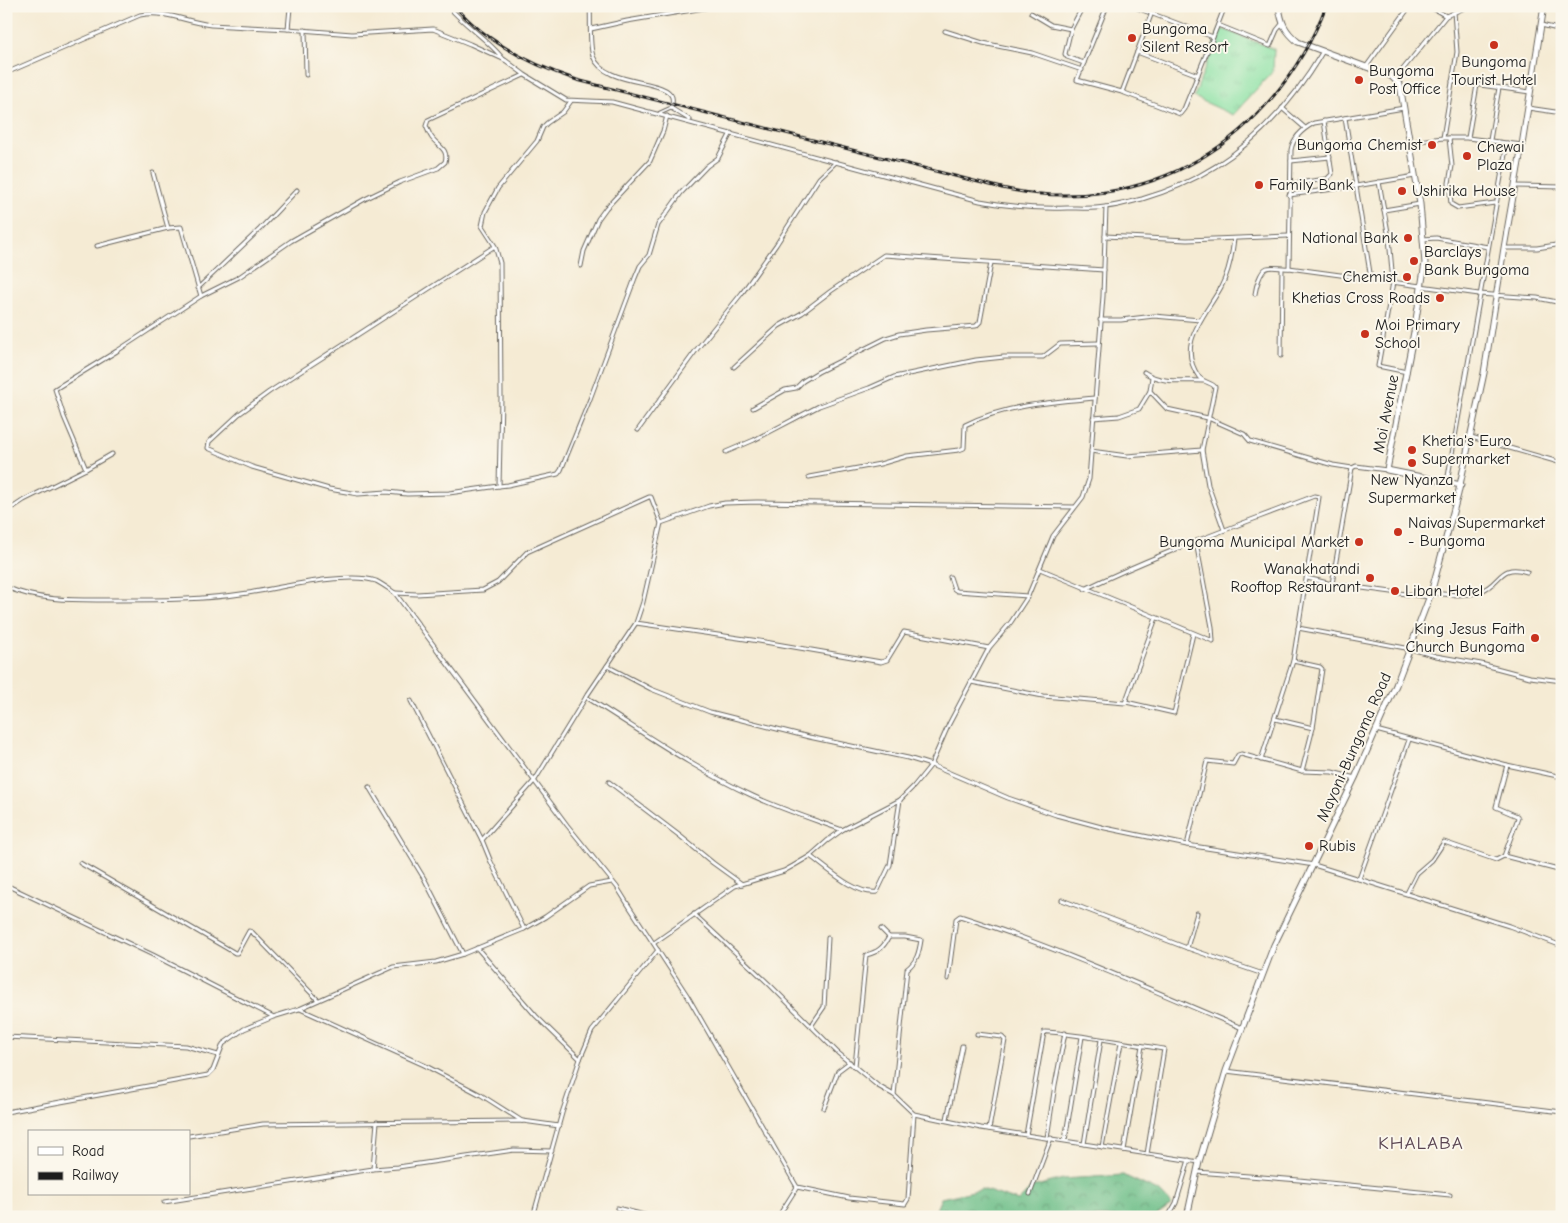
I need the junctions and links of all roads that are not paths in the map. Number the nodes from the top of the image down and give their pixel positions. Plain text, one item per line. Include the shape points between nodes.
1 (356, 6) edge
2 (448, 6) edge
3 (590, 6) edge
4 (716, 6) edge
5 (1083, 6) edge
6 (1107, 6) edge
7 (1132, 6) edge
8 (1225, 6) edge
9 (1280, 6) edge
10 (1410, 6) edge
11 (1429, 6) edge
12 (1469, 6) edge
13 (1544, 6) edge
14 (1031, 12) dead end
15 (1454, 12) junction
16 (1151, 15) junction
17 (1446, 16) junction
18 (1282, 24) junction
19 (1218, 25) junction
20 (1540, 25) junction
21 (288, 29) junction
22 (591, 29) junction
23 (1071, 29) junction
24 (305, 30) junction
25 (1562, 30) edge
26 (945, 31) dead end
27 (1213, 38) junction
28 (1323, 51) junction
29 (1137, 52) junction
30 (505, 60) junction
31 (1084, 64) junction
32 (1366, 67) junction
33 (1082, 70) junction
34 (6, 73) edge
35 (525, 75) junction
36 (1198, 75) junction
37 (306, 76) dead end
38 (1395, 79) junction
39 (1452, 81) junction
40 (1477, 85) junction
41 (1499, 88) junction
42 (1122, 92) junction
43 (1530, 92) junction
44 (571, 101) junction
45 (671, 108) junction
46 (1282, 108) junction
47 (1404, 108) junction
48 (1528, 108) junction
49 (658, 113) junction
50 (1562, 113) edge
51 (667, 116) junction
52 (1345, 118) junction
53 (1324, 121) junction
54 (692, 122) junction
55 (1305, 128) junction
56 (731, 133) junction
57 (1443, 138) junction
58 (1449, 138) junction
59 (1468, 138) junction
60 (1490, 140) junction
61 (1409, 142) junction
62 (1506, 143) junction
63 (1522, 145) junction
64 (1330, 157) junction
65 (836, 162) junction
66 (1291, 162) junction
67 (154, 173) dead end
68 (1415, 176) junction
69 (1379, 182) junction
70 (1290, 184) junction
71 (1356, 186) junction
72 (1514, 186) junction
73 (1562, 187) edge
74 (296, 190) dead end
75 (1290, 195) junction
76 (1495, 203) junction
77 (1420, 204) junction
78 (1106, 207) junction
79 (1384, 210) junction
80 (168, 228) junction
81 (1105, 236) junction
82 (1288, 236) junction
83 (1234, 239) junction
84 (1424, 239) junction
85 (1562, 244) edge
86 (97, 246) dead end
87 (495, 246) junction
88 (1488, 247) junction
89 (1504, 248) junction
90 (991, 263) junction
91 (581, 266) dead end
92 (1289, 268) junction
93 (1282, 269) junction
94 (1104, 270) junction
95 (1371, 279) junction
96 (1394, 282) junction
97 (1422, 286) junction
98 (198, 289) junction
99 (1255, 294) dead end
100 (1480, 294) junction
101 (1496, 295) junction
102 (201, 296) junction
103 (1562, 303) edge
104 (1100, 320) junction
105 (1200, 320) junction
106 (1098, 343) junction
107 (1281, 356) dead end
108 (734, 367) dead end
109 (1144, 372) dead end
110 (1407, 372) junction
111 (1152, 377) junction
112 (1204, 381) junction
113 (1150, 391) junction
114 (1095, 398) junction
115 (753, 408) dead end
116 (1094, 418) junction
117 (1208, 418) junction
118 (638, 430) dead end
119 (1471, 437) junction
120 (1202, 450) junction
121 (1091, 451) junction
122 (726, 452) dead end
123 (112, 454) dead end
124 (1562, 463) edge
125 (1352, 468) junction
126 (86, 469) junction
127 (1388, 470) junction
128 (809, 477) dead end
129 (1447, 482) junction
130 (1460, 485) junction
131 (499, 486) junction
132 (1075, 507) junction
133 (6, 512) edge
134 (661, 523) junction
135 (1224, 530) junction
136 (1196, 542) junction
137 (1040, 569) junction
138 (1527, 572) dead end
139 (950, 577) dead end
140 (1307, 578) junction
141 (1332, 584) junction
142 (6, 587) edge
143 (1085, 589) junction
144 (395, 592) junction
145 (1430, 595) junction
146 (1028, 596) junction
147 (1156, 618) junction
148 (636, 623) junction
149 (1298, 628) junction
150 (1193, 634) junction
151 (989, 648) junction
152 (1411, 649) junction
153 (1293, 661) junction
154 (607, 666) junction
155 (1562, 681) edge
156 (971, 682) junction
157 (586, 696) junction
158 (411, 701) dead end
159 (1126, 702) junction
160 (1276, 719) junction
161 (1312, 728) junction
162 (1376, 730) junction
163 (1409, 740) junction
164 (1261, 760) junction
165 (931, 765) junction
166 (1507, 765) junction
167 (1302, 771) junction
168 (1562, 777) edge
169 (1355, 778) junction
170 (535, 780) junction
171 (608, 782) dead end
172 (369, 787) dead end
173 (900, 800) junction
174 (842, 830) junction
175 (482, 840) junction
176 (1187, 845) junction
177 (810, 856) junction
178 (1504, 856) junction
179 (80, 863) dead end
180 (1314, 865) junction
181 (1562, 871) edge
182 (1359, 879) junction
183 (612, 882) junction
184 (742, 884) junction
185 (6, 885) edge
186 (1407, 893) junction
187 (1062, 900) dead end
188 (694, 914) junction
189 (1197, 914) dead end
190 (524, 929) junction
191 (881, 929) dead end
192 (890, 937) junction
193 (828, 938) dead end
194 (654, 943) junction
195 (1562, 946) edge
196 (477, 948) junction
197 (1187, 948) junction
198 (658, 950) junction
199 (463, 954) junction
200 (1263, 974) junction
201 (948, 979) dead end
202 (318, 1000) junction
203 (300, 1009) junction
204 (273, 1017) junction
205 (811, 1026) junction
206 (1243, 1028) junction
207 (1065, 1033) junction
208 (977, 1034) dead end
209 (6, 1036) edge
210 (1082, 1037) junction
211 (1101, 1040) junction
212 (1121, 1043) junction
213 (962, 1046) dead end
214 (1142, 1046) junction
215 (218, 1055) junction
216 (580, 1059) junction
217 (850, 1062) junction
218 (855, 1066) junction
219 (1226, 1070) junction
220 (894, 1095) junction
221 (824, 1108) dead end
222 (6, 1112) edge
223 (1562, 1112) edge
224 (914, 1114) junction
225 (947, 1119) junction
226 (523, 1121) junction
227 (377, 1122) junction
228 (559, 1126) junction
229 (989, 1129) junction
230 (1026, 1134) junction
231 (190, 1136) edge
232 (1049, 1138) junction
233 (1065, 1140) junction
234 (1084, 1144) junction
235 (1102, 1147) junction
236 (1124, 1150) junction
237 (552, 1151) junction
238 (1148, 1154) junction
239 (1189, 1160) junction
240 (1199, 1162) junction
241 (373, 1169) junction
242 (1196, 1172) junction
243 (797, 1188) junction
244 (1030, 1194) dead end
245 (1450, 1195) dead end
246 (164, 1202) dead end
247 (617, 1208) dead end
248 (533, 1217) edge
249 (652, 1217) edge
250 (778, 1217) edge
251 (1168, 1217) edge
252 (1187, 1217) edge

1 - 21 street via 292,6
2 - 30 street
3 - 22 street
4 - 22 street
5 - 23 street
6 - 31 street
7 - 16 street
8 - 19 street
9 - 18 main road
10 - 32 street
11 - 17 street
12 - 15 street
13 - 20 main road, Mayoni-Bungoma Road
14 - 23 street via 1051,25
15 - 17 street
15 - 39 street via 1457,52
16 - 27 street
16 - 29 street
17 - 38 street
18 - 19 street via 1270,46
18 - 28 main road via 1298,42
19 - 27 street
20 - 25 street
20 - 43 main road, Mayoni-Bungoma Road
21 - 24 street
21 - 34 street via 211,26 172,15 150,13
22 - 45 street via 593,57 606,72 662,88 672,96
23 - 31 street via 1066,56
24 - 30 street via 352,34 433,29
24 - 37 street
26 - 33 street via 1032,53
27 - 36 street
28 - 32 main road
28 - 46 street
29 - 36 street
29 - 42 street
30 - 35 street
31 - 33 street
32 - 38 main road
33 - 42 street via 1077,80
35 - 44 street
35 - 102 street via 428,120 426,126 432,138 447,155 446,162 438,168 365,199 291,241 239,277
36 - 42 street via 1180,114
38 - 47 main road, Moi Avenue via 1400,85
39 - 40 street
39 - 57 street
40 - 41 street
40 - 59 street
41 - 43 street
41 - 60 street
43 - 48 main road, Mayoni-Bungoma Road
44 - 49 street via 612,102
44 - 87 street via 563,112 543,127 538,142 498,188 489,204 482,226
45 - 49 street
45 - 54 street
46 - 55 street
46 - 78 street via 1247,145 1206,172 1159,194
47 - 52 street
47 - 61 main road, Moi Avenue
48 - 50 street
48 - 63 main road, Mayoni-Bungoma Road
49 - 51 street
51 - 54 street
51 - 91 street via 650,161 598,220 584,250
52 - 53 street
52 - 71 street
53 - 55 street
53 - 64 street
54 - 56 street
55 - 66 street via 1293,141
56 - 65 street
56 - 131 street via 718,158 681,193 658,224 649,255 635,278 562,470 558,474
57 - 58 street
57 - 61 street
58 - 59 street
58 - 76 street via 1451,204 1458,208
59 - 60 street
60 - 62 street
61 - 68 main road, Moi Avenue
62 - 63 street
62 - 76 street
63 - 72 main road, Mayoni-Bungoma Road
64 - 66 street
64 - 70 street via 1332,174 1327,179
65 - 78 street via 1006,206 1031,209
65 - 118 street via 819,178 742,293
66 - 70 street
67 - 80 street
68 - 69 street
68 - 77 main road, Moi Avenue
69 - 71 street
69 - 79 street
70 - 75 street
71 - 75 street
71 - 95 street
72 - 73 street
72 - 89 main road, Mayoni-Bungoma Road
74 - 98 street
75 - 82 street
76 - 88 street
77 - 79 street
77 - 84 main road, Moi Avenue
78 - 81 street
79 - 96 street
80 - 86 street
80 - 98 street via 182,228
81 - 83 street
81 - 94 street
82 - 83 street
82 - 92 street
83 - 105 street via 1222,286
84 - 88 street
84 - 97 main road, Moi Avenue
85 - 89 street
87 - 131 street via 500,263
87 - 131 street via 268,392 238,414 208,446 252,467 358,494 449,493
88 - 100 street
89 - 101 main road, Mayoni-Bungoma Road
90 - 94 street
90 - 108 street via 884,255 780,326
90 - 115 street via 978,324 886,338
92 - 93 street
92 - 95 street
93 - 99 street via 1264,270
93 - 107 street
94 - 104 street
95 - 96 street
96 - 97 street
96 - 110 street via 1378,366
97 - 100 street
97 - 110 main road, Moi Avenue
98 - 102 street
100 - 101 street
100 - 129 street
101 - 103 street
101 - 119 main road, Mayoni-Bungoma Road
102 - 126 street via 55,389
104 - 105 street via 1154,316
104 - 106 street
105 - 112 street via 1190,348 1195,369
106 - 114 street
106 - 122 street via 1060,344 1043,357 976,360 894,377 819,406
109 - 111 street
110 - 127 main road, Moi Avenue
111 - 112 street
111 - 113 street
112 - 117 street via 1215,387
113 - 116 street via 1139,409 1119,416
113 - 117 street via 1167,409
114 - 116 street
114 - 128 street via 1038,404 990,415 965,426 964,448 959,450 907,456
116 - 121 street
117 - 120 street
117 - 125 street via 1244,434 1250,441
119 - 124 street
119 - 130 main road, Mayoni-Bungoma Road
120 - 121 street via 1127,456
120 - 135 street via 1208,484
121 - 132 street via 1089,479 1083,497
123 - 126 street
125 - 127 street
125 - 141 street
126 - 133 street
127 - 129 main road, Moi Avenue
129 - 130 main road, Moi Avenue
130 - 145 main road, Mayoni-Bungoma Road
132 - 134 street via 725,503
132 - 137 street via 1053,536
134 - 144 street via 651,497 648,497 527,552 498,582 483,590
134 - 148 street
135 - 136 street
135 - 140 street via 1314,496 1319,497
136 - 143 street
136 - 150 street via 1214,641
137 - 143 street
137 - 146 street
138 - 145 street via 1518,569 1506,571 1491,586 1479,592
139 - 146 street via 957,591
140 - 141 street
140 - 149 street
141 - 145 street
142 - 144 street via 46,598 154,600 217,597 358,578 376,581
143 - 147 street
144 - 170 street
145 - 152 main road, Mayoni-Bungoma Road
146 - 151 street
147 - 150 street
147 - 159 street
148 - 151 street via 881,662 887,660 904,632
148 - 154 street
149 - 152 street
149 - 153 street
150 - 159 street via 1174,713
151 - 156 street
152 - 155 street
152 - 162 main road, Mayoni-Bungoma Road
153 - 160 street
153 - 161 street via 1322,668
154 - 157 street
154 - 165 street via 651,689 710,712
156 - 159 street via 1043,696
156 - 165 street
157 - 170 street
157 - 174 street via 754,797
158 - 175 street
160 - 161 street
160 - 164 street
161 - 167 street
162 - 163 street
162 - 169 main road, Mayoni-Bungoma Road
163 - 166 street
163 - 182 street
164 - 167 street
164 - 176 street via 1239,754 1233,764 1207,761
165 - 173 street
165 - 176 street via 1056,815
166 - 168 street
166 - 178 street via 1496,807 1518,818
167 - 169 street via 1332,772
169 - 180 main road, Mayoni-Bungoma Road
170 - 175 street
170 - 183 street
171 - 184 street
172 - 199 street via 425,880
173 - 174 street
173 - 177 street via 890,865 877,892 858,889
174 - 177 street
175 - 190 street
176 - 180 street
177 - 184 street via 784,871
178 - 181 street
178 - 186 street via 1496,860 1444,842 1432,860 1417,873
179 - 202 street via 235,953 249,931 252,932
180 - 182 street
180 - 200 main road, Mayoni-Bungoma Road
182 - 186 street
183 - 190 street via 589,886
183 - 194 street
184 - 188 street
185 - 204 street
186 - 195 street
187 - 197 street
188 - 194 street
188 - 205 street
189 - 197 street
190 - 196 street
191 - 192 street
192 - 218 street via 885,946 866,955
192 - 220 street via 920,940 919,953 914,964 907,969
193 - 205 street via 824,1007
194 - 198 street
196 - 199 street
196 - 216 street via 536,1016
197 - 200 street
198 - 216 street via 592,1031
198 - 243 street
199 - 202 street via 436,962 393,967
200 - 206 main road, Mayoni-Bungoma Road
201 - 206 street via 956,919 960,916 1130,980
202 - 203 street
203 - 204 street
203 - 226 street via 424,1065
204 - 215 street via 230,1038
205 - 217 street
206 - 219 main road, Mayoni-Bungoma Road
207 - 210 street
207 - 230 street via 1044,1032
207 - 232 street
208 - 229 street via 1005,1040
209 - 215 street via 186,1046
210 - 211 street
210 - 233 street
211 - 212 street
211 - 234 street
212 - 214 street
212 - 235 street
213 - 225 street
214 - 236 street
214 - 238 street via 1165,1051
215 - 222 street via 208,1075
216 - 228 street
217 - 218 street
217 - 221 street via 838,1071
218 - 220 street
219 - 223 street
219 - 240 main road, Mayoni-Bungoma Road
220 - 224 street
224 - 225 street
224 - 243 street via 905,1204
225 - 229 street
226 - 227 street
226 - 228 street
227 - 231 street via 262,1124
227 - 241 street
228 - 237 street
229 - 230 street
230 - 232 street
232 - 233 street
232 - 244 street
233 - 234 street
234 - 235 street
235 - 236 street
236 - 238 street
237 - 241 street via 514,1150
237 - 248 street
238 - 239 street
239 - 240 street
239 - 251 street
240 - 242 main road, Mayoni-Bungoma Road
241 - 246 street
242 - 245 street
242 - 252 main road, Mayoni-Bungoma Road
243 - 250 street
247 - 249 street

